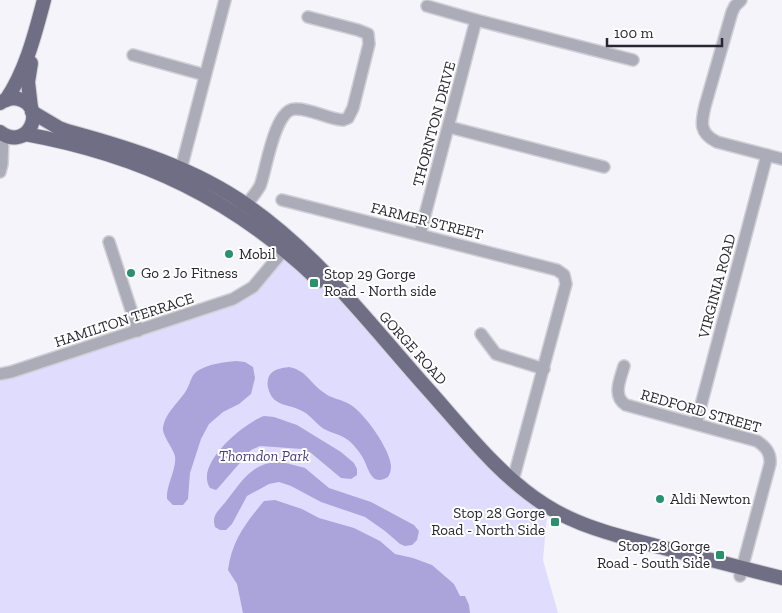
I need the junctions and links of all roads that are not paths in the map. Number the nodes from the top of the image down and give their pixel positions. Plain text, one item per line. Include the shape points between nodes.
1 (44, 0) edge
2 (225, 0) edge
3 (741, 0) edge
4 (426, 6) dead end
5 (308, 17) dead end
6 (476, 20) junction
7 (35, 35) junction
8 (133, 55) dead end
9 (633, 60) dead end
10 (205, 75) junction
11 (2, 102) edge
12 (31, 110) junction
13 (449, 127) junction
14 (11, 134) edge
15 (767, 155) junction
16 (782, 159) edge
17 (604, 167) dead end
18 (1, 168) edge
19 (181, 169) junction
20 (282, 200) dead end
21 (246, 205) junction
22 (420, 234) junction
23 (109, 242) dead end
24 (289, 245) junction
25 (138, 331) junction
26 (480, 334) dead end
27 (624, 366) dead end
28 (544, 369) junction
29 (0, 374) edge
30 (696, 424) junction
31 (782, 465) edge
32 (769, 471) junction
33 (513, 480) junction
34 (741, 572) junction
35 (782, 578) edge
36 (782, 587) edge

1 - 7 main road
2 - 10 street
3 - 15 street via 732,12 702,127 717,142
4 - 6 street
5 - 21 street via 368,34 370,44 354,108 344,120 294,108 286,113 270,144 260,185
6 - 9 street
6 - 13 street, THORNTON DRIVE
7 - 11 main road via 19,79
7 - 12 main road via 28,82
8 - 10 street
10 - 19 street
11 - 12 main road, GORGE ROAD via 20,99
12 - 14 main road via 32,124
12 - 19 main road, GORGE ROAD via 67,131 139,152
13 - 17 street
13 - 22 street, THORNTON DRIVE
14 - 18 street
14 - 24 main road, GORGE ROAD via 47,138 132,162 176,180
15 - 16 street
15 - 30 street, VIRGINIA ROAD
19 - 21 main road, GORGE ROAD
20 - 22 street, FARMER STREET
21 - 24 main road, GORGE ROAD
22 - 28 street, FARMER STREET via 556,270 564,275 566,284
23 - 25 street
24 - 25 street, HAMILTON TERRACE via 253,287 238,296
24 - 33 main road, GORGE ROAD via 342,292 467,434
24 - 34 main road, GORGE ROAD via 476,454 514,492 548,515 594,536
25 - 29 street, HAMILTON TERRACE
26 - 28 street via 496,354
27 - 30 street, REDFORD STREET via 618,390 620,401
28 - 33 street
30 - 32 street, REDFORD STREET via 764,445 770,457
31 - 32 street
32 - 34 street, REDFORD STREET
33 - 34 main road, GORGE ROAD via 568,518
34 - 35 main road, GORGE ROAD
34 - 36 main road, GORGE ROAD

